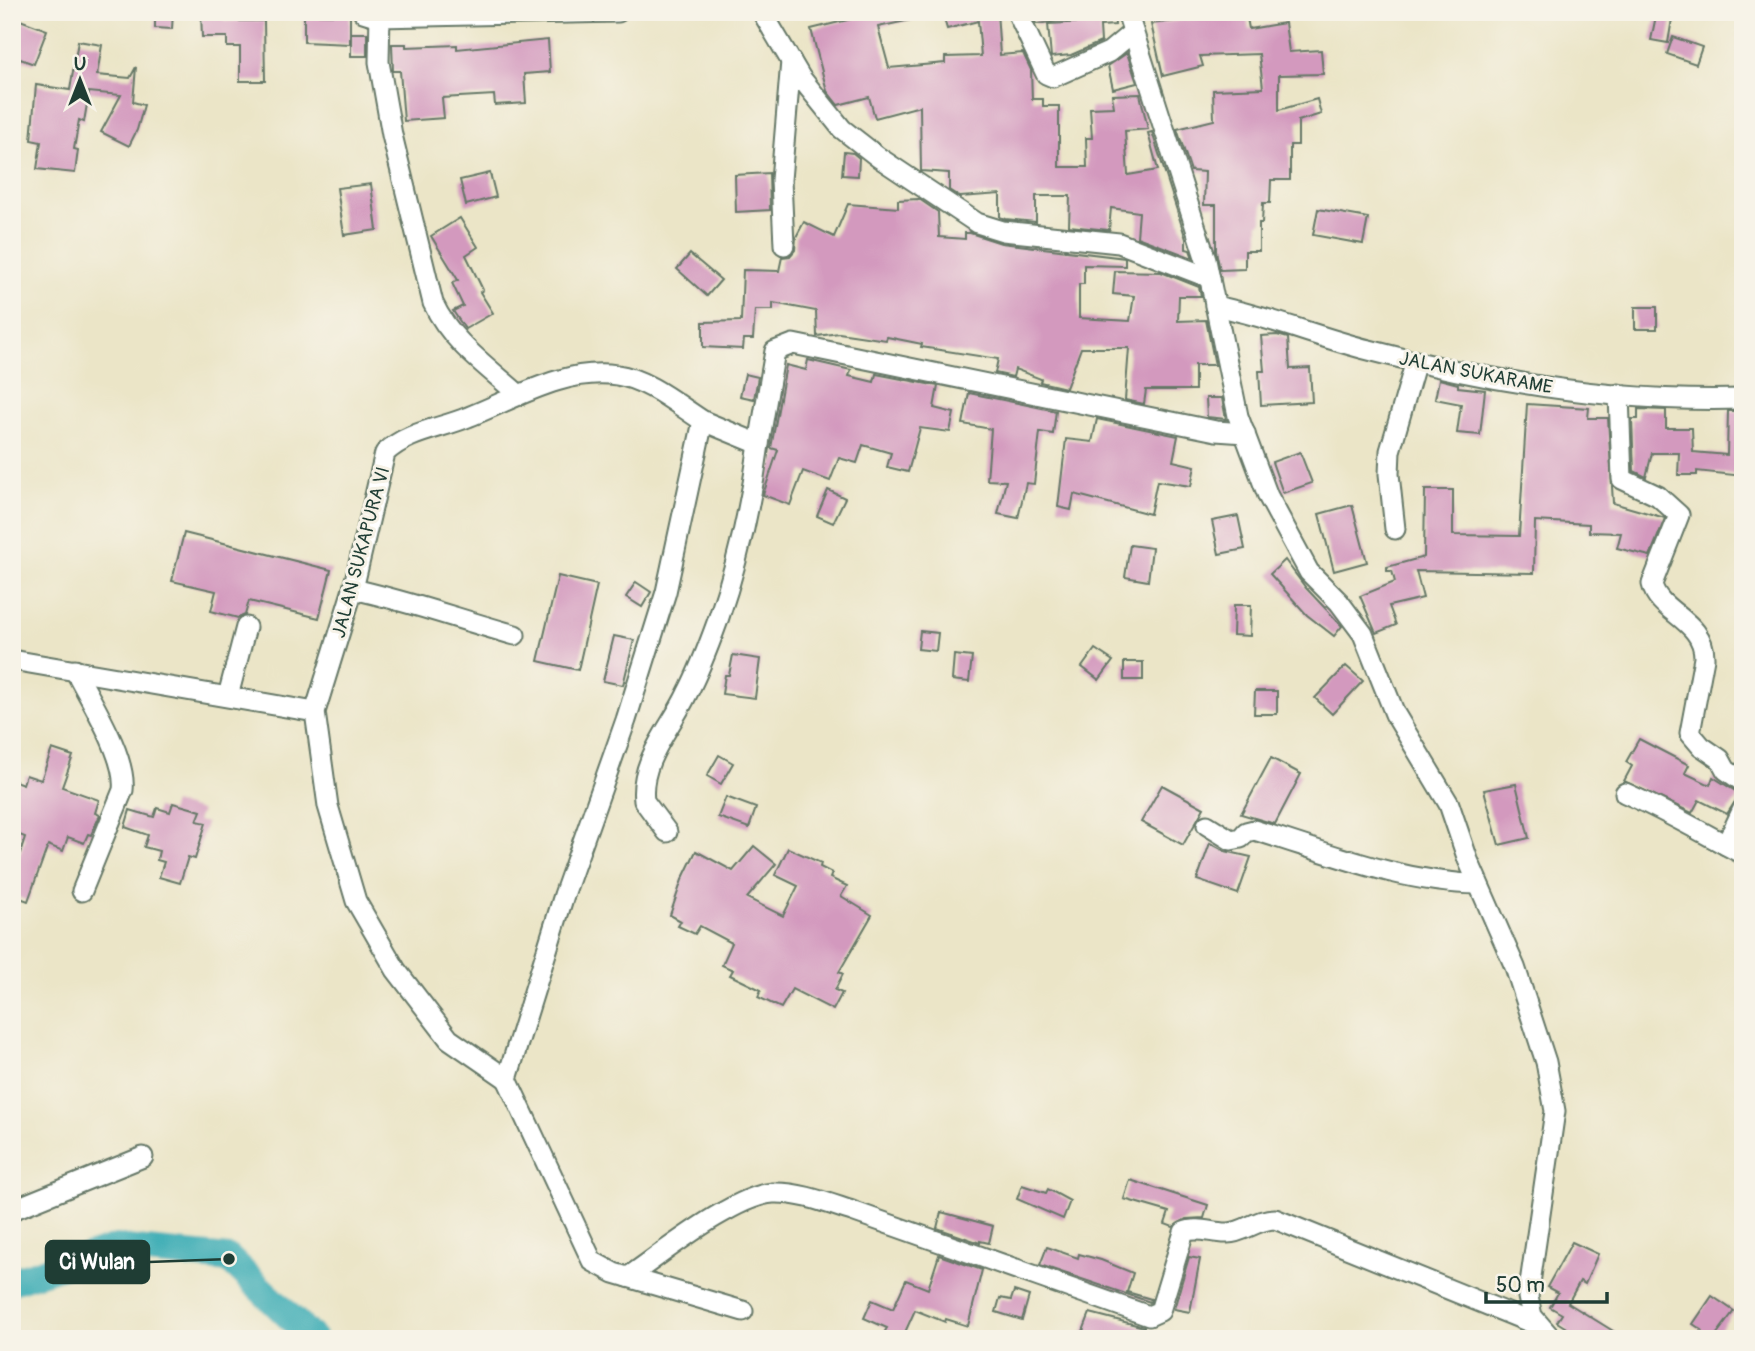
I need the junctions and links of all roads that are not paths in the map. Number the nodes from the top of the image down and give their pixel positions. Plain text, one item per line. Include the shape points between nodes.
1 (618, 12) edge
2 (762, 12) edge
3 (1017, 12) edge
4 (1127, 12) edge
5 (374, 14) edge
6 (1133, 32) junction
7 (791, 61) junction
8 (784, 245) dead end
9 (1210, 278) junction
10 (1215, 306) junction
11 (1416, 360) junction
12 (1619, 394) junction
13 (519, 395) junction
14 (1743, 400) edge
15 (703, 421) junction
16 (1245, 433) junction
17 (759, 444) junction
18 (1395, 530) dead end
19 (353, 589) junction
20 (246, 627) dead end
21 (515, 635) dead end
22 (12, 660) edge
23 (75, 670) junction
24 (228, 696) junction
25 (315, 712) junction
26 (1743, 782) edge
27 (1625, 793) dead end
28 (1743, 809) edge
29 (1207, 825) dead end
30 (667, 832) dead end
31 (1734, 849) edge
32 (1478, 884) junction
33 (82, 891) dead end
34 (507, 1079) junction
35 (142, 1157) dead end
36 (12, 1210) edge
37 (628, 1277) junction
38 (743, 1311) dead end
39 (1537, 1325) junction
40 (1552, 1339) edge

1 - 5 street
2 - 7 street
3 - 6 street via 1046,74 1053,77 1109,52
4 - 6 street
5 - 13 street via 390,123 433,303 457,340
6 - 9 street
7 - 8 street via 781,180
7 - 9 street via 842,129 977,223 1003,231 1119,243
9 - 10 street
10 - 11 street, JALAN SUKARAME
10 - 16 street
11 - 12 street, JALAN SUKARAME via 1528,385
11 - 18 street via 1390,451
12 - 14 street, JALAN SUKARAME via 1684,401
12 - 26 street via 1622,479 1658,496 1679,515 1652,584 1698,634 1703,646 1690,733
13 - 15 street, JALAN SUKAPURA VI via 593,374 619,375 665,396
13 - 19 street, JALAN SUKAPURA VI via 398,440 385,453
15 - 17 street, JALAN SUKAPURA VI
15 - 34 street via 666,592
16 - 17 street via 793,344 775,351
16 - 32 street via 1268,496 1296,551 1363,634 1395,714 1449,804
17 - 30 street via 741,548 718,619 687,696 653,753 646,778 644,801
19 - 21 street
19 - 25 street, JALAN SUKAPURA VI
20 - 24 street
22 - 23 street
23 - 24 street
23 - 33 street via 125,779
24 - 25 street
25 - 34 street via 328,806 356,901 396,970 449,1039
27 - 31 street
28 - 31 street
29 - 32 street via 1231,840 1254,830 1394,873
32 - 39 street via 1515,967 1552,1081 1555,1111 1528,1297
34 - 37 street via 592,1261
35 - 36 street
37 - 38 street
37 - 39 street via 730,1208 769,1193 814,1199 852,1211 1149,1316 1160,1311 1184,1232 1227,1234 1275,1219
39 - 40 street

